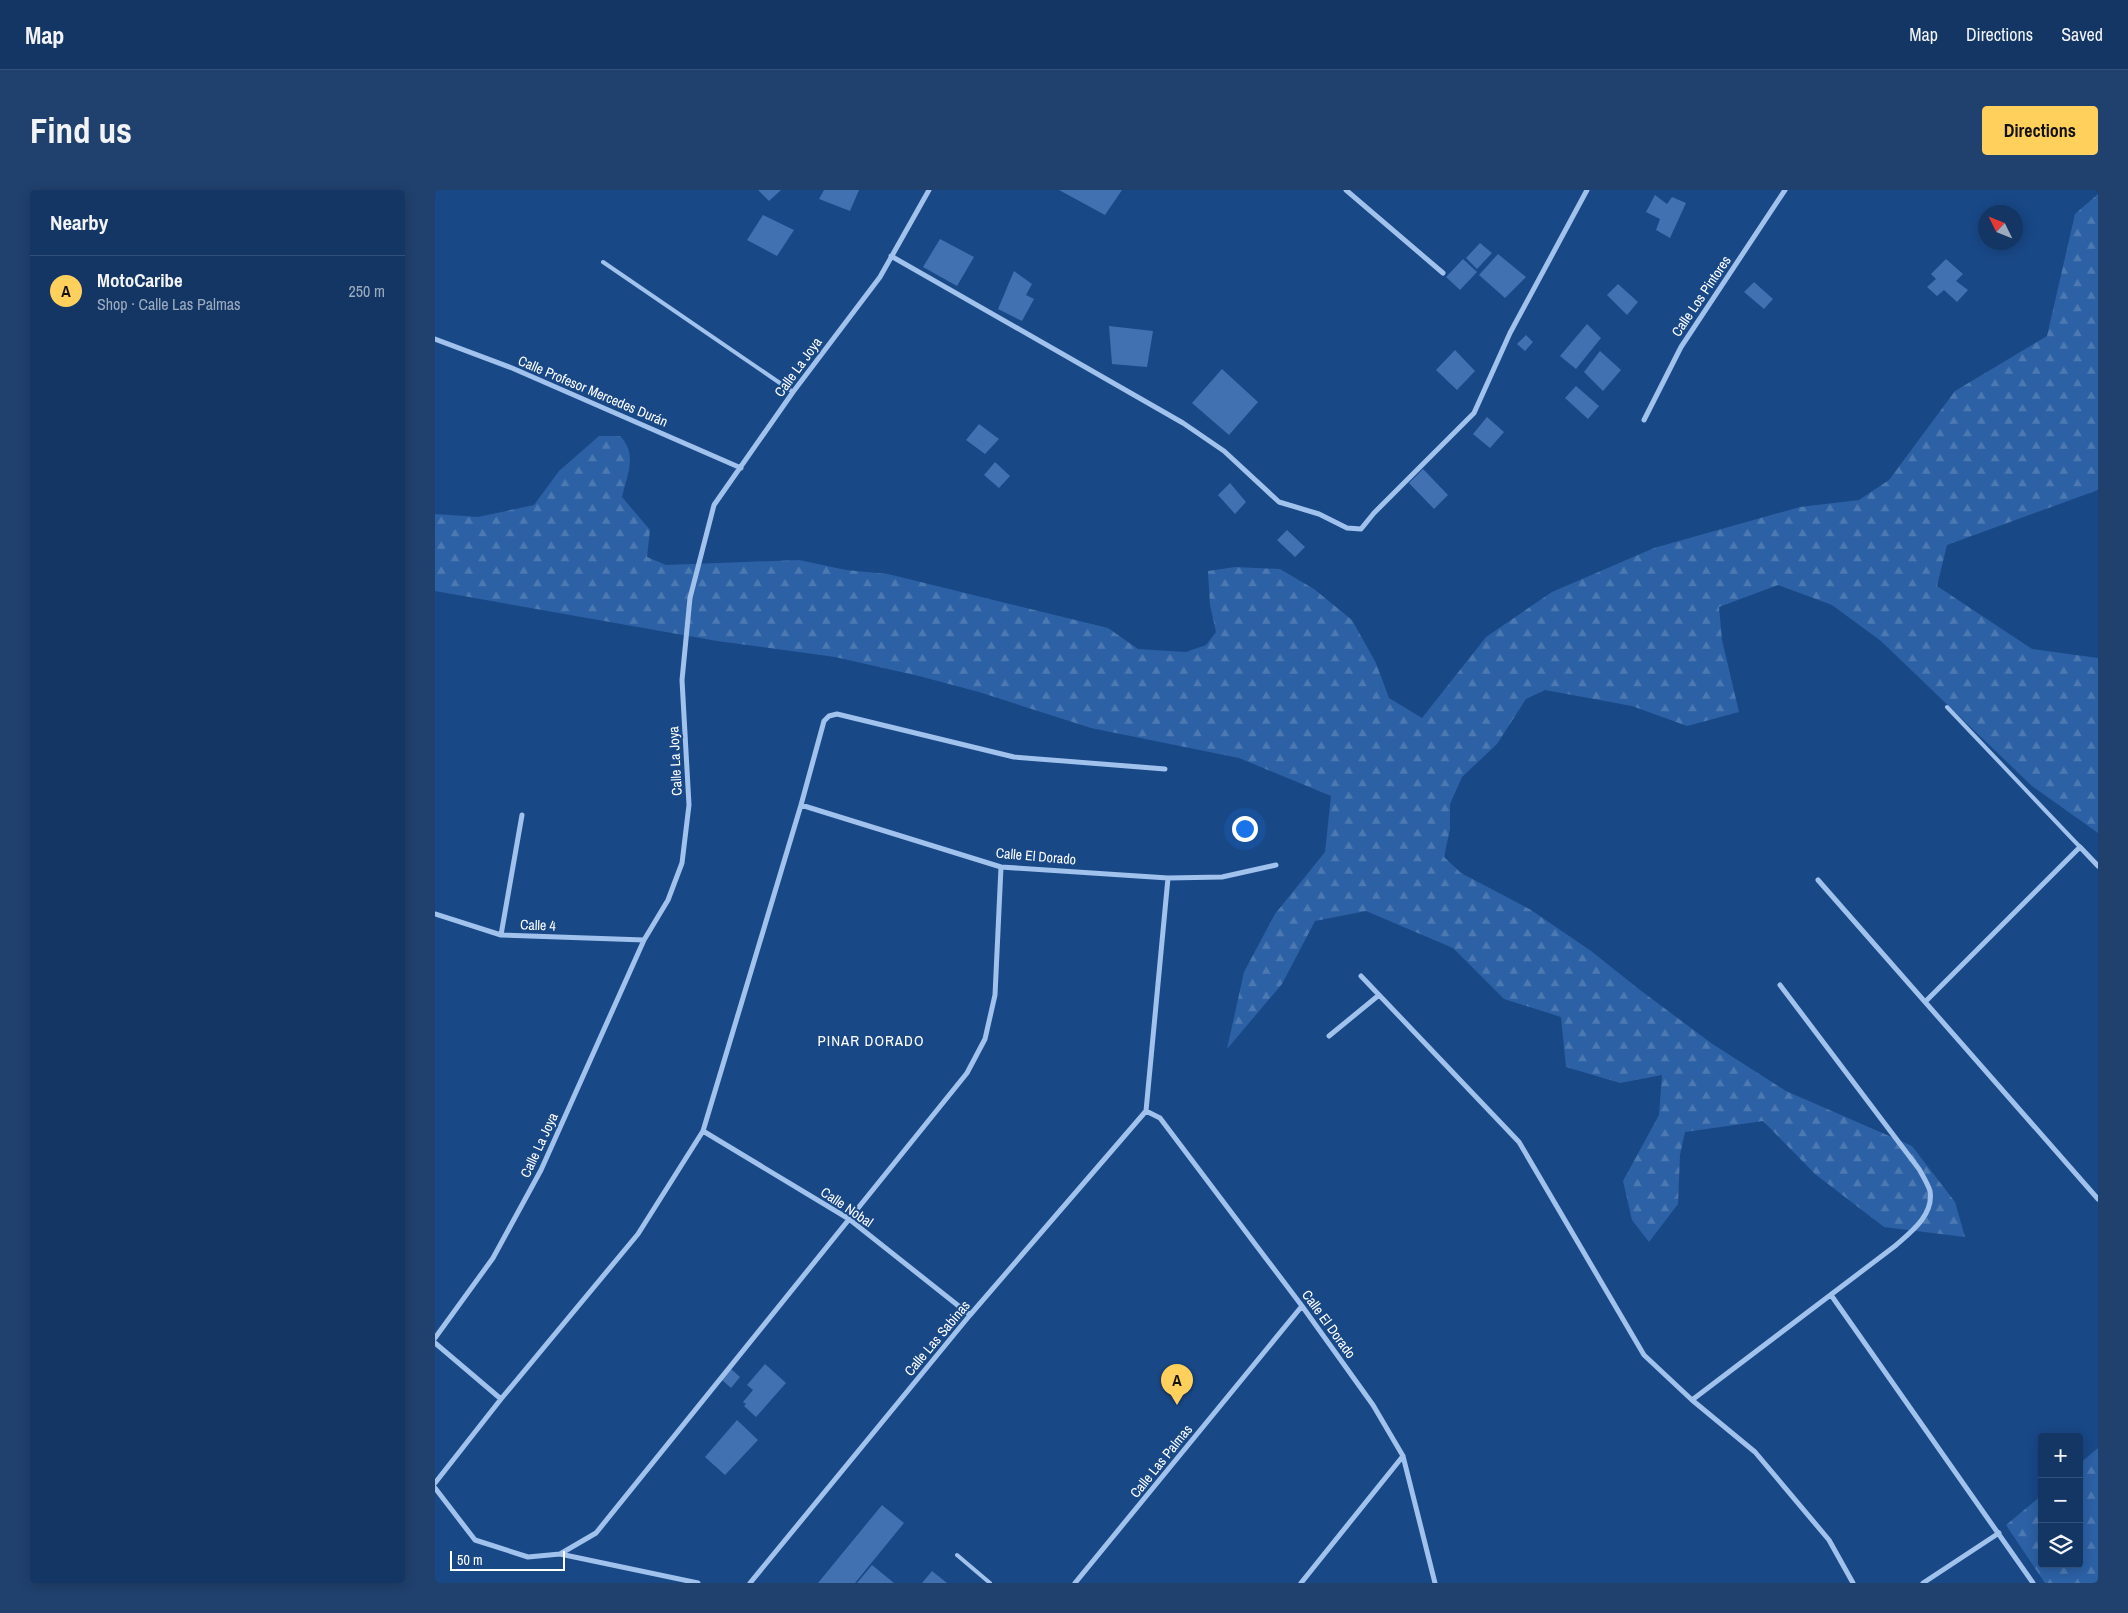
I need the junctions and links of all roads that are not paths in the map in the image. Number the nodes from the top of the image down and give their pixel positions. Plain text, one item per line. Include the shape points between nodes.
1 (1346, 190) edge
2 (1587, 190) edge
3 (1785, 190) edge
4 (927, 191) edge
5 (891, 256) junction
6 (603, 262) dead end
7 (1443, 273) dead end
8 (435, 339) edge
9 (793, 392) junction
10 (1644, 420) dead end
11 (741, 468) junction
12 (1947, 708) dead end
13 (1165, 769) dead end
14 (801, 805) junction
15 (522, 815) dead end
16 (2080, 847) junction
17 (1276, 865) dead end
18 (2098, 866) edge
19 (1001, 867) junction
20 (1168, 878) junction
21 (1818, 880) dead end
22 (435, 914) edge
23 (501, 935) junction
24 (644, 940) junction
25 (1361, 976) dead end
26 (1780, 985) dead end
27 (1379, 994) junction
28 (1925, 1002) junction
29 (1329, 1036) dead end
30 (1146, 1111) junction
31 (703, 1131) junction
32 (2098, 1199) edge
33 (849, 1219) junction
34 (1831, 1295) junction
35 (1302, 1306) junction
36 (970, 1315) junction
37 (435, 1338) edge
38 (435, 1343) edge
39 (501, 1399) junction
40 (1692, 1400) junction
41 (1403, 1456) junction
42 (435, 1483) edge
43 (435, 1488) edge
44 (1999, 1533) junction
45 (560, 1554) junction
46 (957, 1555) dead end
47 (698, 1583) edge
48 (750, 1583) edge
49 (990, 1583) edge
50 (1075, 1583) edge
51 (1301, 1583) edge
52 (1435, 1583) edge
53 (1853, 1583) edge
54 (1923, 1583) edge
55 (2033, 1583) edge

1 - 7 street
2 - 5 street via 1510,333 1474,413 1361,529 1347,528 1319,514 1279,502 1224,451 1183,423
3 - 10 street, Calle Los Pintores via 1681,347
4 - 5 street, Calle La Joya
5 - 9 street, Calle La Joya via 880,277
6 - 9 lane
8 - 11 street, Calle Profesor Mercedes Durán via 512,368
9 - 11 street, Calle La Joya
11 - 24 street, Calle La Joya via 714,505 690,598 683,680 689,806 682,863 668,900
12 - 16 lane
13 - 14 street via 1014,757 837,714 823,721
14 - 19 street, Calle El Dorado
14 - 31 street
15 - 23 street
16 - 18 street
16 - 28 street
17 - 20 street, Calle El Dorado via 1222,877
19 - 20 street, Calle El Dorado
19 - 33 street via 995,995 985,1039 967,1073
20 - 30 street
21 - 28 street
22 - 23 street, Calle 4
23 - 24 street, Calle 4
24 - 37 street, Calle La Joya via 541,1170 493,1258
25 - 27 street
26 - 34 street via 1919,1169 1930,1190 1930,1205 1910,1234
27 - 29 street
27 - 40 street via 1519,1142 1644,1355
28 - 32 street
30 - 35 street, Calle El Dorado via 1160,1118
30 - 36 street, Calle Las Sabinas
31 - 33 street, Calle Nobal
31 - 39 street via 638,1234
33 - 36 street, Calle Nobal
33 - 45 street via 595,1534
34 - 40 street
34 - 44 street
35 - 41 street, Calle El Dorado via 1373,1405
35 - 50 street, Calle Las Palmas
36 - 48 street, Calle Las Sabinas
38 - 39 street
39 - 42 street
40 - 53 street via 1755,1452 1829,1540
41 - 51 street
41 - 52 street, Calle El Dorado
43 - 45 street via 475,1540 528,1557
44 - 54 street
44 - 55 street
45 - 47 street
46 - 49 lane

